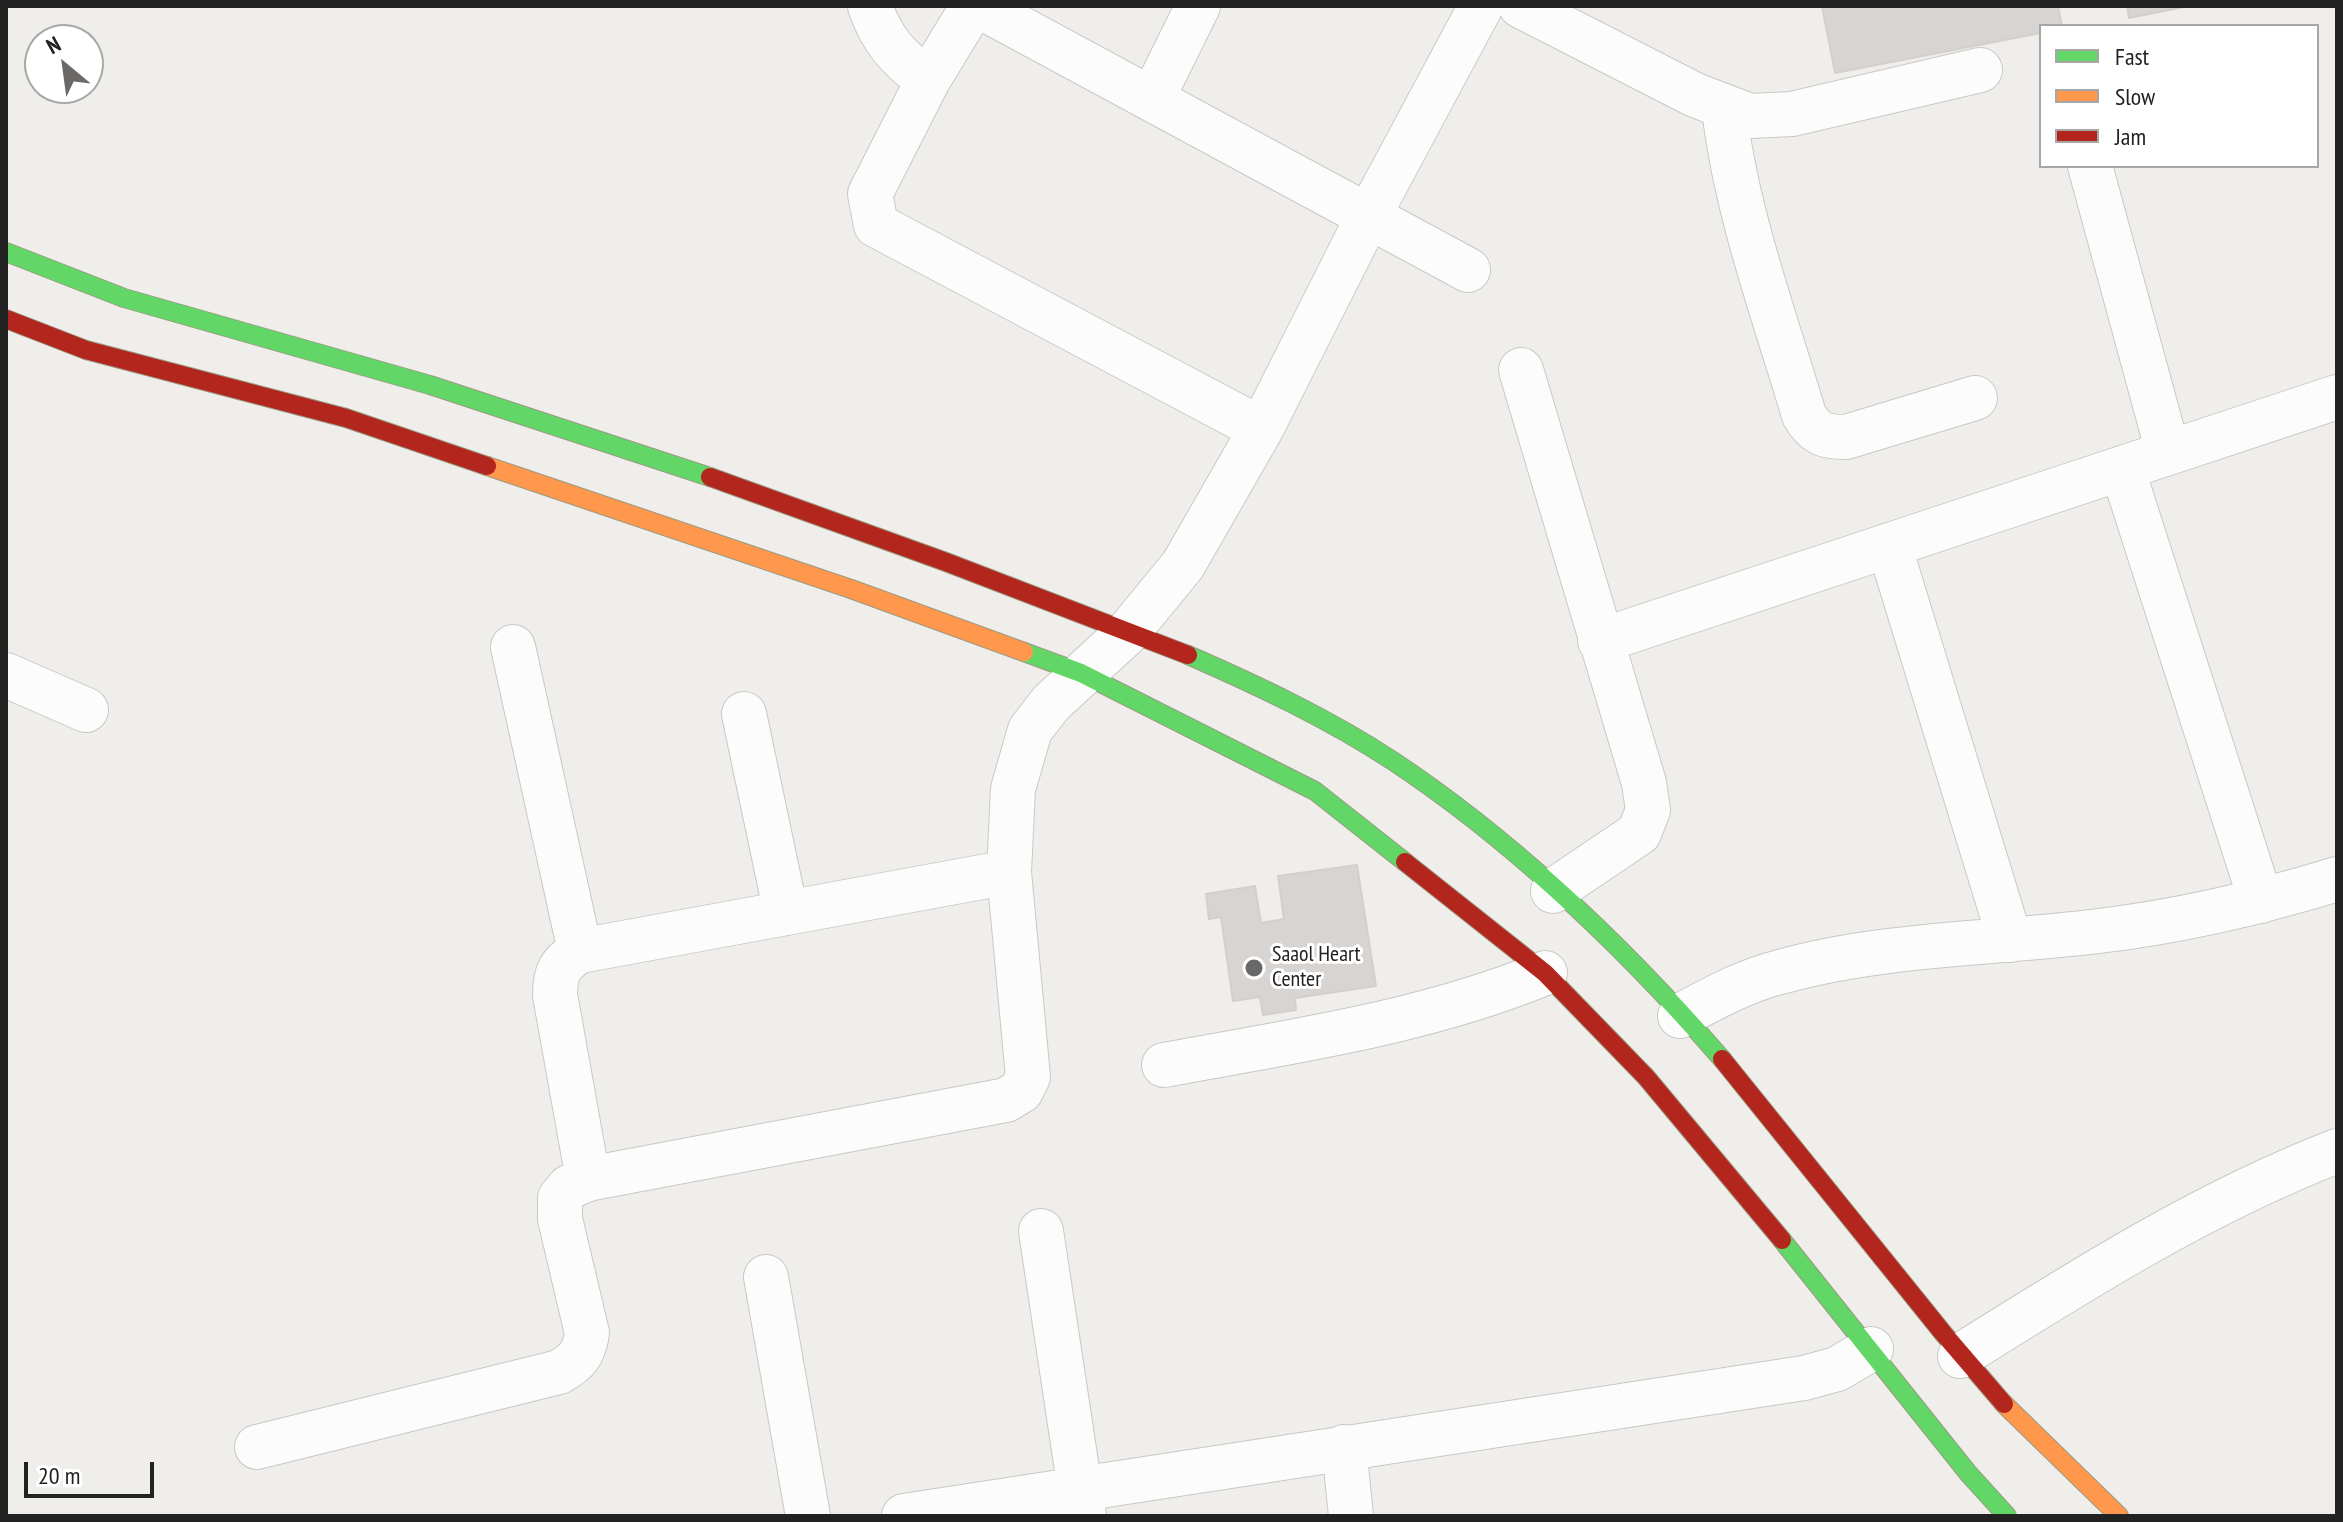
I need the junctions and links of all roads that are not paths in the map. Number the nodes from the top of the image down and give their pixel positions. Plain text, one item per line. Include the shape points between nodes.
1 (870, 6) edge
2 (973, 6) edge
3 (979, 6) edge
4 (1198, 6) edge
5 (1481, 6) edge
6 (1521, 6) edge
7 (1980, 70) dead end
8 (928, 80) junction
9 (1152, 99) junction
10 (1724, 108) junction
11 (2091, 168) edge
12 (1368, 217) junction
13 (6, 252) edge
14 (1468, 270) dead end
15 (6, 319) edge
16 (1521, 370) dead end
17 (2337, 397) edge
18 (1975, 398) dead end
19 (1261, 429) junction
20 (2168, 452) junction
21 (2122, 468) junction
22 (1889, 545) junction
23 (1128, 632) junction
24 (1600, 641) junction
25 (513, 647) dead end
26 (1081, 673) junction
27 (6, 675) edge
28 (86, 710) dead end
29 (744, 714) dead end
30 (1009, 872) junction
31 (2337, 879) edge
32 (1553, 891) junction
33 (2261, 901) junction
34 (786, 913) junction
35 (2010, 940) junction
36 (580, 951) junction
37 (1545, 973) junction
38 (1680, 1016) junction
39 (1164, 1065) dead end
40 (2337, 1151) edge
41 (588, 1179) junction
42 (1041, 1231) dead end
43 (766, 1277) dead end
44 (1871, 1349) junction
45 (1960, 1356) junction
46 (257, 1447) dead end
47 (1344, 1447) junction
48 (1082, 1502) edge
49 (808, 1516) edge
50 (904, 1516) edge
51 (1351, 1516) edge
52 (2007, 1516) edge
53 (2119, 1516) edge

1 - 8 street via 897,58
2 - 8 street
3 - 9 street
4 - 9 street
5 - 12 street
6 - 10 street
7 - 10 street via 1792,114 1750,116
8 - 19 street via 870,194 876,225
9 - 12 street
10 - 18 street via 1740,202 1812,429 1826,437 1846,437
11 - 20 street
12 - 14 street
12 - 19 street
13 - 23 main road via 118,296 430,385 716,478
15 - 26 main road via 86,350 346,418 506,470
16 - 24 street
17 - 20 street
19 - 23 street via 1183,565
20 - 21 street
21 - 22 street
21 - 33 street
22 - 24 street
22 - 35 street
23 - 26 street
23 - 32 main road via 1287,700 1357,740 1437,792
24 - 32 street via 1648,810 1639,833
25 - 36 street
26 - 30 street via 1030,730 1020,757
26 - 37 main road via 1315,791
27 - 28 street
29 - 34 street
30 - 34 street
30 - 41 street via 1028,1077 1021,1091 1006,1100
31 - 33 street
32 - 38 main road
33 - 35 street via 2192,917
34 - 36 street
35 - 38 street via 1843,957 1777,972
36 - 41 street via 555,974 555,995
37 - 39 street via 1493,994 1382,1025
37 - 44 main road via 1710,1150
38 - 45 main road via 1783,1132
40 - 45 street via 2212,1208 2095,1271
41 - 46 street via 569,1187 560,1198 560,1219 587,1333 585,1351 575,1363 559,1372
42 - 48 street
43 - 49 street
44 - 47 street via 1837,1369 1804,1378
44 - 52 main road
45 - 53 main road via 2010,1414
47 - 48 street
47 - 51 street
48 - 50 street

